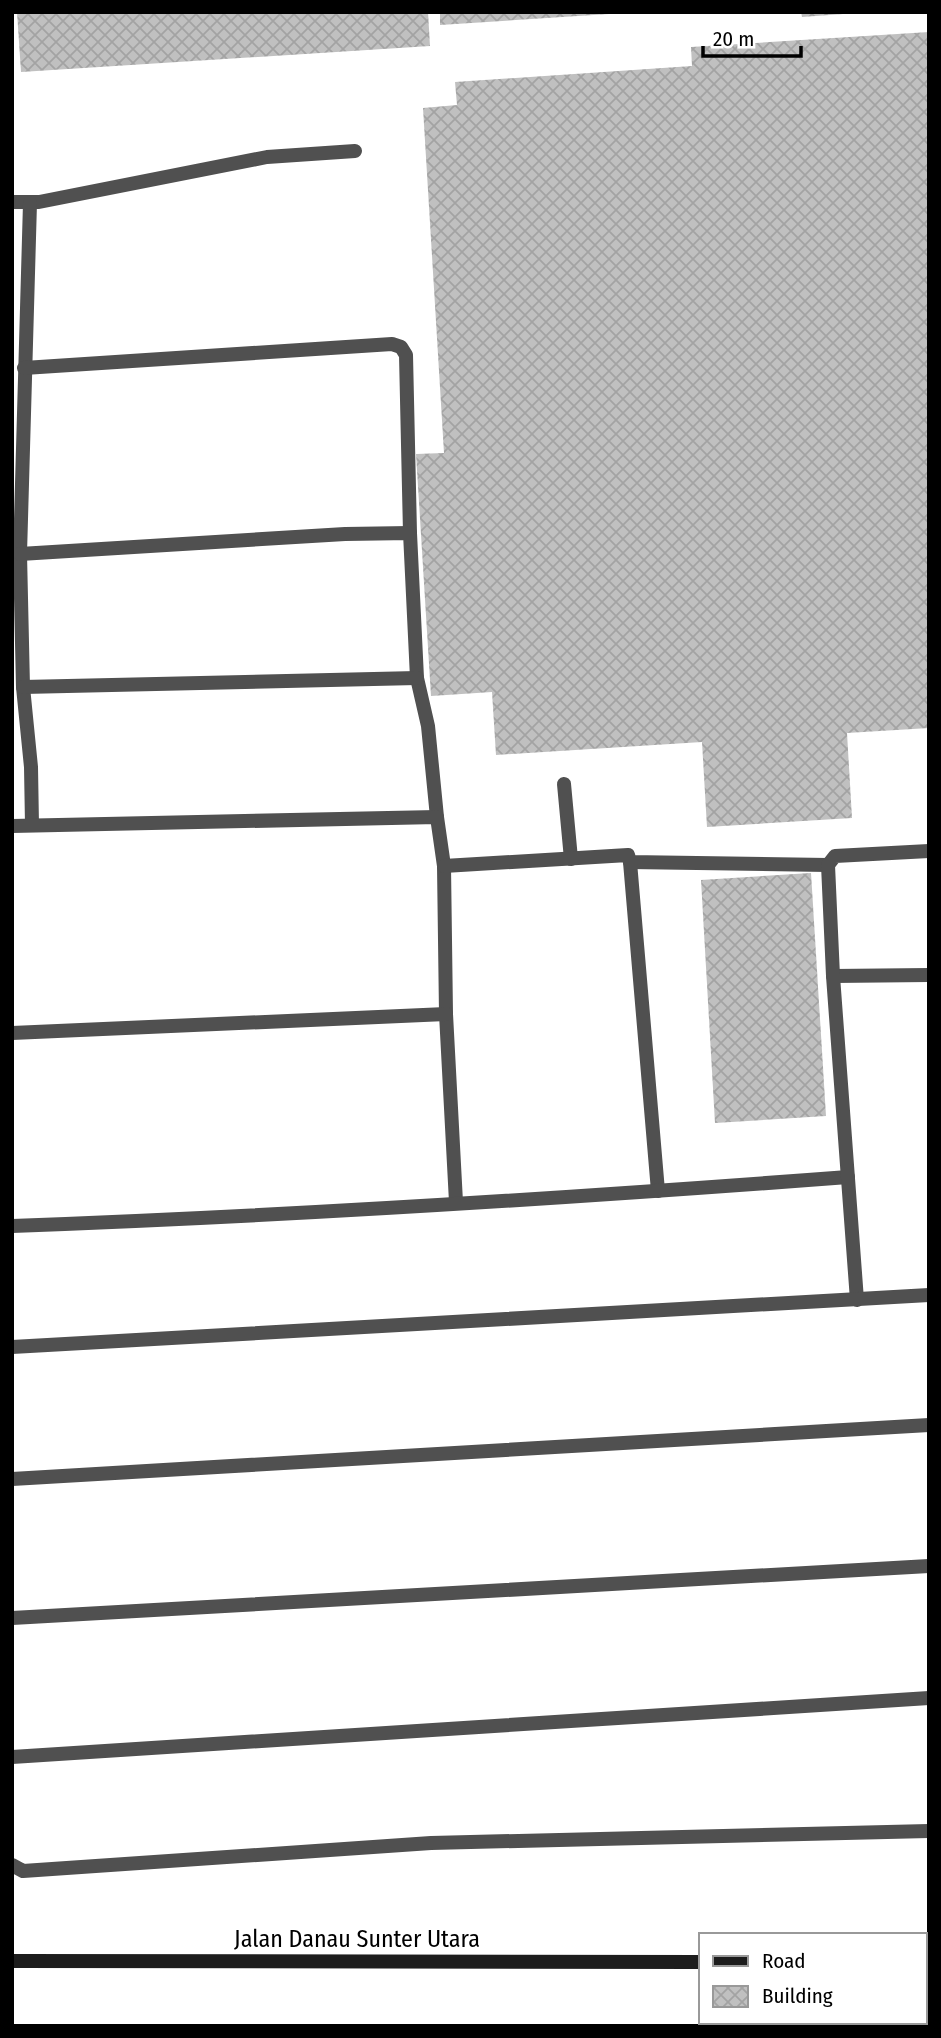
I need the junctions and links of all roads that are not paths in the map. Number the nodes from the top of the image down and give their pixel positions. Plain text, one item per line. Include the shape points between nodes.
1 (355, 151) dead end
2 (12, 202) edge
3 (30, 203) junction
4 (24, 368) junction
5 (410, 533) junction
6 (20, 554) junction
7 (417, 678) junction
8 (23, 687) junction
9 (564, 784) dead end
10 (437, 817) junction
11 (32, 825) junction
12 (12, 826) edge
13 (929, 851) edge
14 (571, 859) junction
15 (630, 862) junction
16 (828, 865) junction
17 (444, 866) junction
18 (929, 975) edge
19 (833, 976) junction
20 (446, 1014) junction
21 (12, 1032) edge
22 (848, 1177) junction
23 (658, 1191) junction
24 (456, 1202) junction
25 (12, 1226) edge
26 (929, 1295) edge
27 (857, 1300) junction
28 (12, 1347) edge
29 (929, 1425) edge
30 (12, 1479) edge
31 (929, 1566) edge
32 (12, 1618) edge
33 (929, 1698) edge
34 (12, 1757) edge
35 (929, 1831) edge
36 (12, 1860) edge
37 (13, 1865) edge
38 (12, 1961) edge
39 (699, 1962) edge

1 - 3 lane via 267,157
2 - 3 lane
3 - 4 lane
4 - 5 lane via 391,344 401,347 406,355
4 - 6 lane
5 - 6 lane
5 - 7 lane
6 - 8 lane
7 - 8 lane
7 - 10 lane via 428,726
8 - 11 lane
9 - 14 lane
10 - 11 lane
10 - 17 lane
11 - 12 lane
13 - 16 lane via 835,856
14 - 15 lane via 628,855
14 - 17 lane
15 - 16 lane
15 - 23 lane
16 - 19 lane
17 - 20 lane
18 - 19 lane
19 - 22 lane
20 - 21 lane
20 - 24 lane
22 - 23 lane
22 - 27 lane
23 - 24 lane
24 - 25 lane
26 - 27 lane
27 - 28 lane
29 - 30 lane
31 - 32 lane
33 - 34 lane
35 - 37 lane via 431,1843 23,1871
36 - 37 lane
38 - 39 main road, Jalan Danau Sunter Utara

